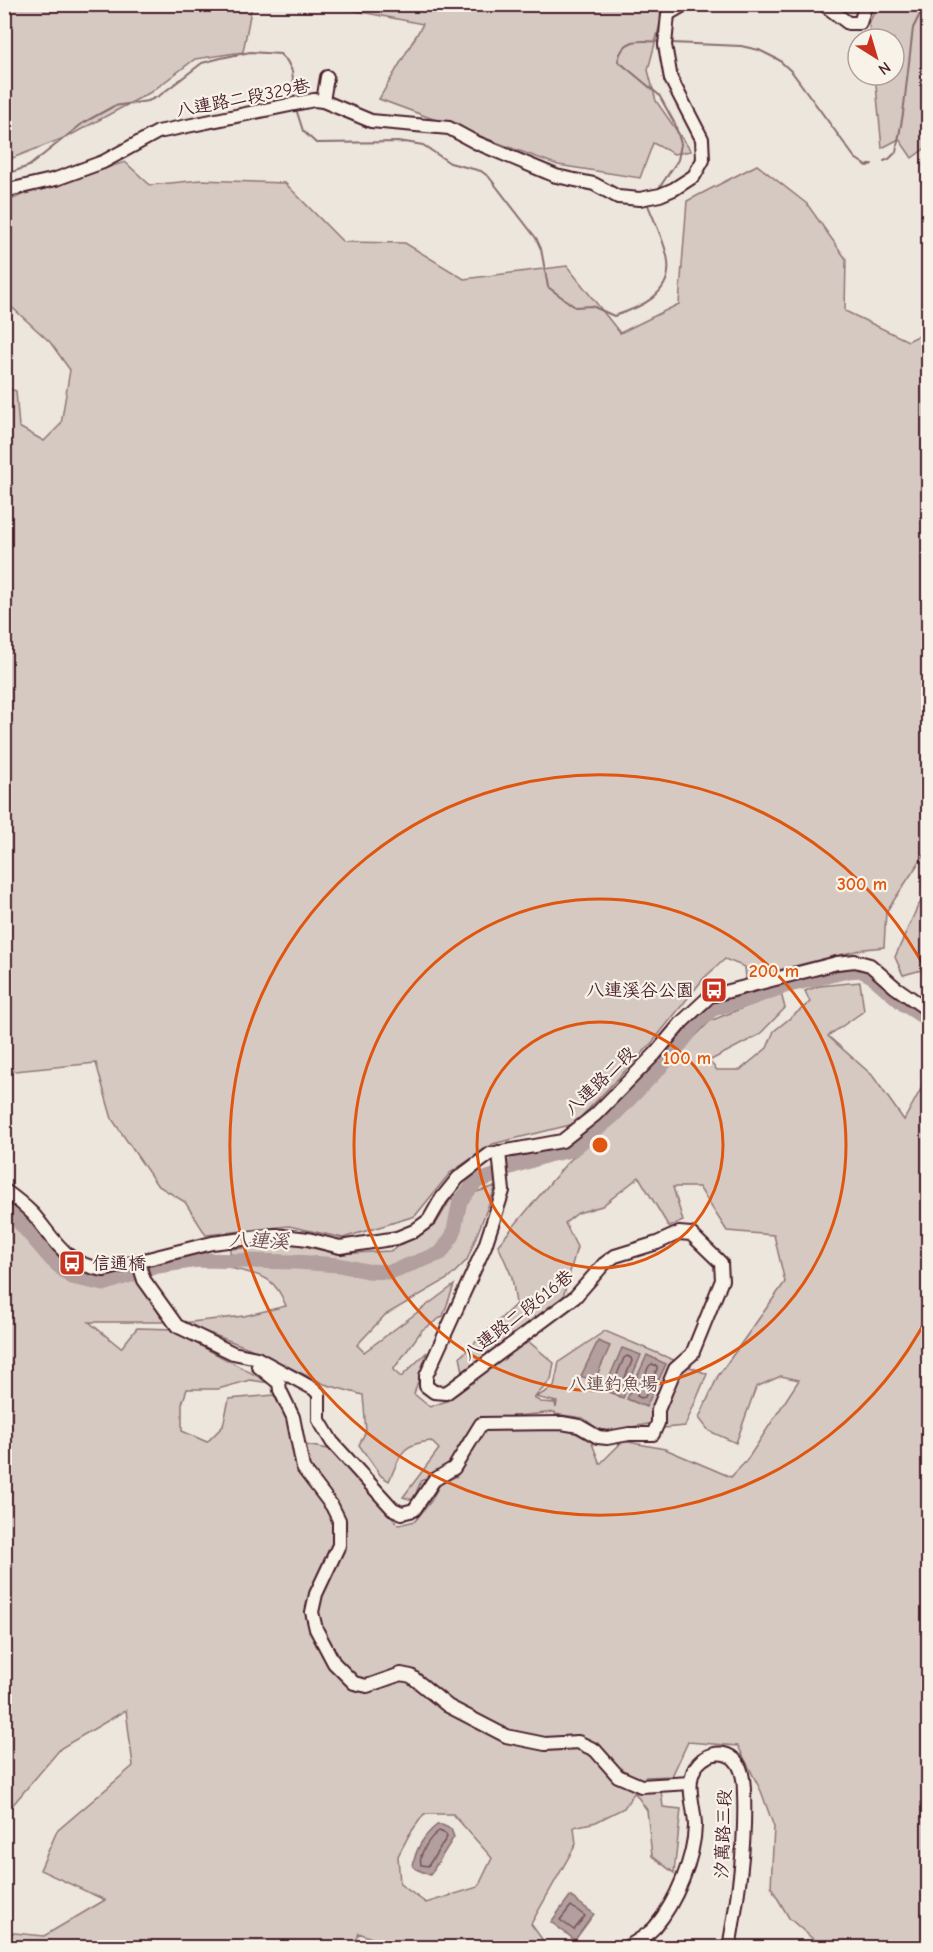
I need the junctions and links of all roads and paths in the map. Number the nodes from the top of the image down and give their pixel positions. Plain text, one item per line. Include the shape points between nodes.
1 (685, 4) edge
2 (823, 4) edge
3 (866, 4) edge
4 (327, 77) dead end
5 (323, 101) junction
6 (4, 190) edge
7 (928, 1010) edge
8 (499, 1152) junction
9 (4, 1190) edge
10 (138, 1263) junction
11 (237, 1353) junction
12 (690, 1783) junction
13 (625, 1947) edge
14 (729, 1947) edge

1 - 5 street, 八連路二段329巷 via 668,14 665,41 670,79 702,139 703,160 694,176 660,195 640,200 618,197 594,184 556,176 449,128 371,121
2 - 3 street via 848,23 860,23
4 - 5 street
5 - 6 street, 八連路二段329巷 via 158,132 103,162 56,179
7 - 8 street, 八連路二段 via 870,965 855,961 710,996 595,1115 562,1141
8 - 10 street, 八連路二段 via 490,1154 458,1178 429,1220 397,1238 340,1247 275,1235 212,1243
8 - 11 street, 八連路二段616巷 via 503,1191 485,1246 426,1376 426,1386 434,1392 453,1389 575,1297 615,1256 679,1233 691,1234 721,1263 722,1280 692,1354 675,1369 653,1434 607,1438 562,1423 481,1425 454,1468 434,1480 414,1510 402,1513 393,1509 332,1442 319,1420 319,1394 314,1389 257,1359
9 - 10 street, 八連路二段 via 33,1214 74,1260 86,1267 104,1270
10 - 11 street via 144,1280 177,1326
11 - 12 street via 279,1383 293,1417 303,1468 339,1520 339,1545 316,1594 312,1612 316,1629 334,1663 354,1683 367,1686 401,1674 411,1676 448,1706 506,1736 545,1744 578,1742 595,1750 618,1776 642,1786
12 - 13 street, 汐萬路三段 via 695,1828 686,1874 655,1928
12 - 14 street, 汐萬路三段 via 705,1756 719,1753 734,1759 742,1772 745,1830

